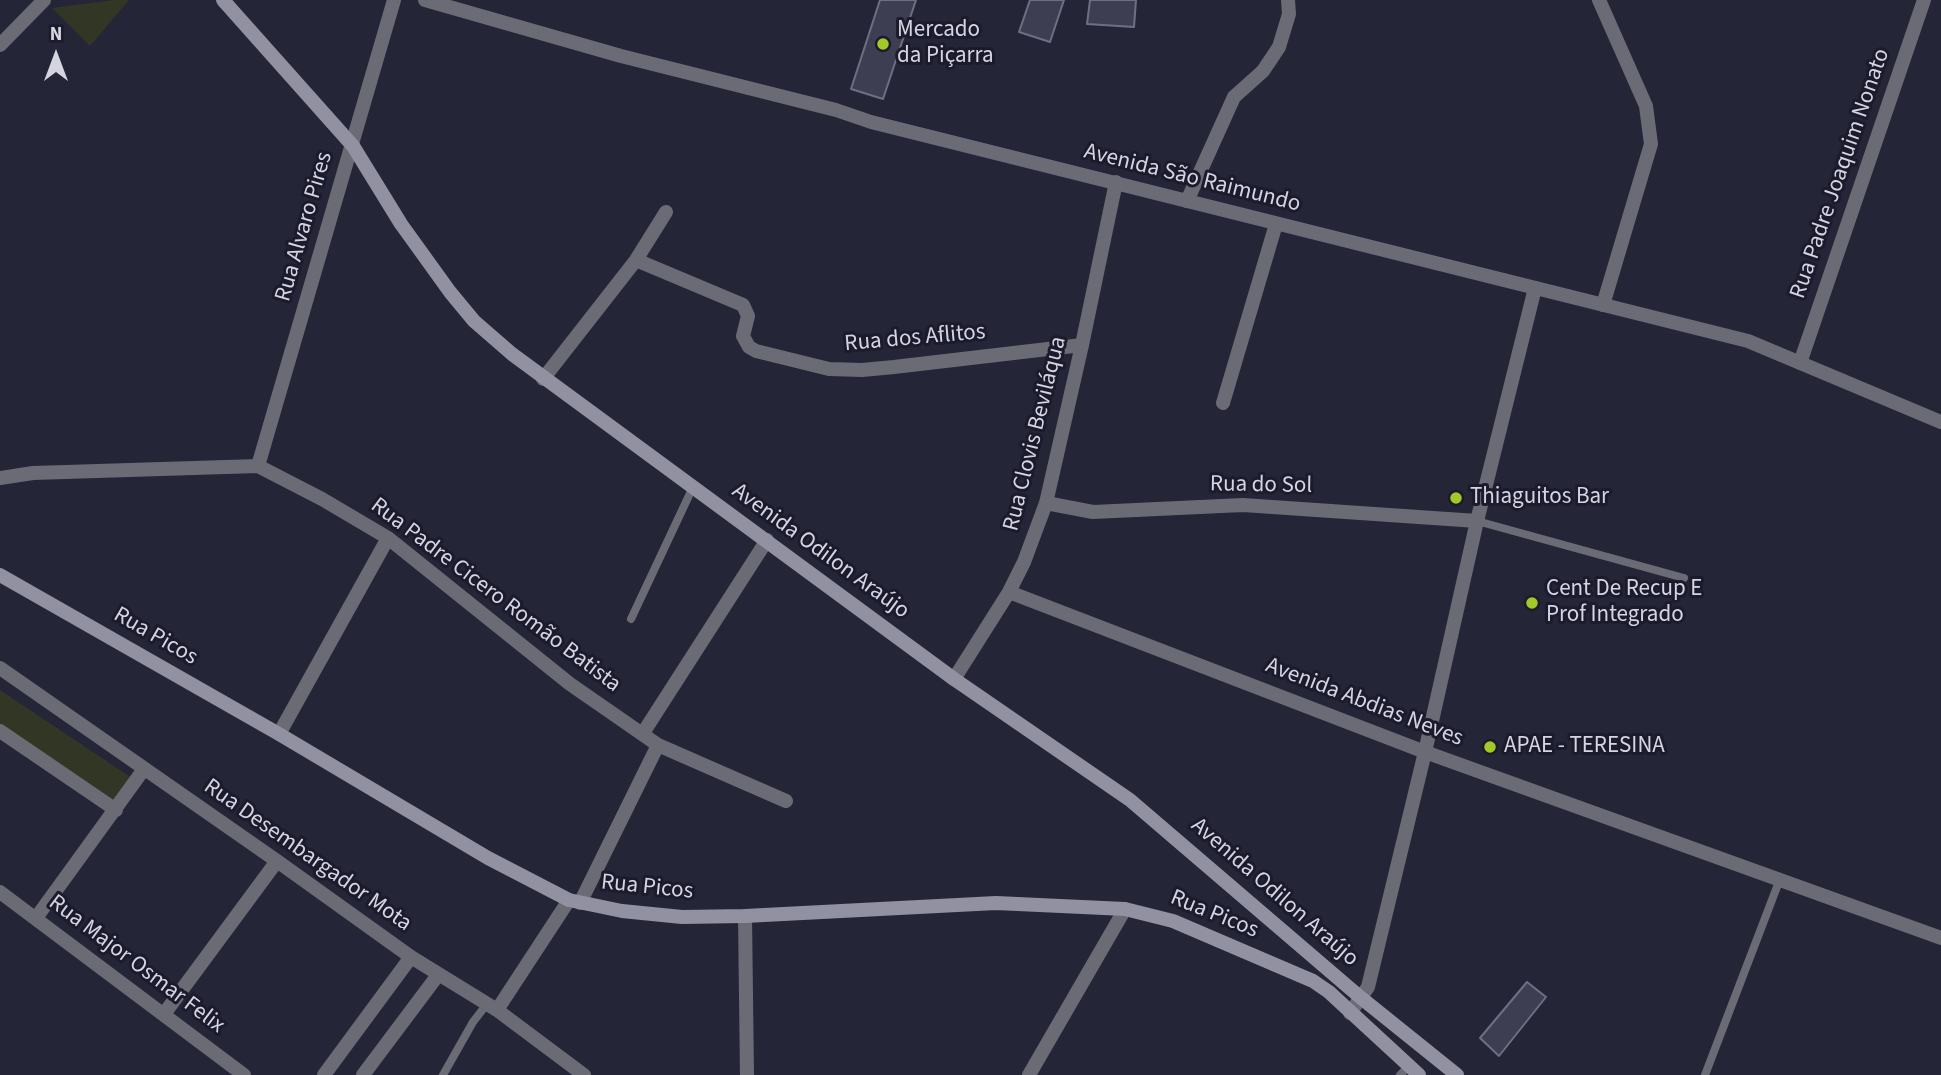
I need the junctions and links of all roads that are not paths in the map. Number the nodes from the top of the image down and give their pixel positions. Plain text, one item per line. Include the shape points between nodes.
1 (44, 0) edge
2 (223, 0) edge
3 (394, 0) edge
4 (425, 0) edge
5 (1288, 0) edge
6 (1599, 0) edge
7 (1924, 0) edge
8 (0, 45) edge
9 (352, 145) junction
10 (1116, 182) junction
11 (1187, 201) junction
12 (666, 212) dead end
13 (1276, 224) junction
14 (636, 260) junction
15 (1535, 288) junction
16 (1603, 305) junction
17 (1082, 345) junction
18 (1800, 363) junction
19 (543, 379) junction
20 (1223, 403) dead end
21 (1941, 422) edge
22 (258, 466) junction
23 (0, 477) edge
24 (694, 488) junction
25 (1046, 503) junction
26 (1477, 521) junction
27 (388, 538) junction
28 (767, 540) junction
29 (0, 575) edge
30 (1684, 578) dead end
31 (1009, 592) junction
32 (631, 619) dead end
33 (2, 667) edge
34 (954, 679) junction
35 (0, 731) edge
36 (643, 733) junction
37 (279, 734) junction
38 (658, 745) junction
39 (1425, 752) junction
40 (145, 769) junction
41 (786, 801) dead end
42 (116, 810) junction
43 (277, 861) junction
44 (1780, 879) junction
45 (0, 892) edge
46 (575, 902) junction
47 (1125, 909) junction
48 (745, 916) junction
49 (36, 918) junction
50 (1941, 938) edge
51 (411, 957) junction
52 (438, 975) junction
53 (1360, 997) junction
54 (492, 1007) junction
55 (1350, 1013) junction
56 (164, 1014) junction
57 (1409, 1072) edge
58 (244, 1075) edge
59 (324, 1075) edge
60 (363, 1075) edge
61 (443, 1075) edge
62 (584, 1075) edge
63 (747, 1075) edge
64 (1029, 1075) edge
65 (1457, 1075) edge
66 (1705, 1075) edge

1 - 8 street
2 - 9 main road, Avenida Odilon Araújo
3 - 9 street, Rua Alvaro Pires
4 - 10 street, Avenida São Raimundo via 871,122
5 - 11 street via 1279,47 1263,71 1234,97
6 - 16 street via 1646,106 1651,144
7 - 18 street, Rua Padre Joaquim Nonato
9 - 19 main road, Avenida Odilon Araújo via 450,292 474,321
9 - 22 street, Rua Alvaro Pires
10 - 11 street, Avenida São Raimundo
10 - 17 street, Rua Clovis Beviláqua
11 - 13 street, Avenida São Raimundo
12 - 14 street
13 - 15 street, Avenida São Raimundo
13 - 20 street
14 - 17 street, Rua dos Aflitos via 743,305 748,316 743,336 756,351 830,369 894,367
14 - 19 street
15 - 16 street, Avenida São Raimundo
15 - 26 street
16 - 18 street, Avenida São Raimundo via 1748,341
17 - 25 street, Rua Clovis Beviláqua
18 - 21 street, Avenida São Raimundo
19 - 24 main road, Avenida Odilon Araújo
22 - 23 street, Rua Padre Cicero Romão Batista
22 - 27 street, Rua Padre Cicero Romão Batista
24 - 28 main road, Avenida Odilon Araújo
24 - 32 lane
25 - 26 street, Rua do Sol via 1093,512 1243,505
25 - 31 street, Rua Clovis Beviláqua
26 - 30 lane
26 - 39 street
27 - 36 street, Rua Padre Cicero Romão Batista via 570,684
27 - 37 street
28 - 34 main road, Avenida Odilon Araújo
28 - 36 street
29 - 37 main road, Rua Picos
31 - 34 street, Rua Clovis Beviláqua
31 - 39 street, Avenida Abdias Neves
33 - 40 street, Rua Desembargador Mota
34 - 53 main road, Avenida Odilon Araújo via 1130,800
35 - 42 street
36 - 38 street, Rua Padre Cicero Romão Batista
37 - 46 main road, Rua Picos via 488,858
38 - 41 street, Rua Padre Cicero Romão Batista
38 - 46 street
39 - 44 street, Avenida Abdias Neves
39 - 53 street via 1367,987
40 - 42 street
40 - 43 street, Rua Desembargador Mota
42 - 49 street
43 - 51 street, Rua Desembargador Mota
43 - 56 street
44 - 50 street, Avenida Abdias Neves
44 - 66 lane
45 - 49 street, Rua Major Osmar Felix
46 - 48 main road, Rua Picos via 650,915
46 - 54 street
47 - 48 main road, Rua Picos via 996,903
47 - 55 main road, Rua Picos via 1173,920 1313,981
47 - 64 street
48 - 63 street
49 - 56 street, Rua Major Osmar Felix
51 - 52 street, Rua Desembargador Mota
51 - 59 street
52 - 54 street, Rua Desembargador Mota
52 - 60 street
53 - 55 street
53 - 65 main road, Avenida Odilon Araújo
54 - 61 lane via 473,1022
54 - 62 street, Rua Desembargador Mota
55 - 57 main road
56 - 58 street, Rua Major Osmar Felix

